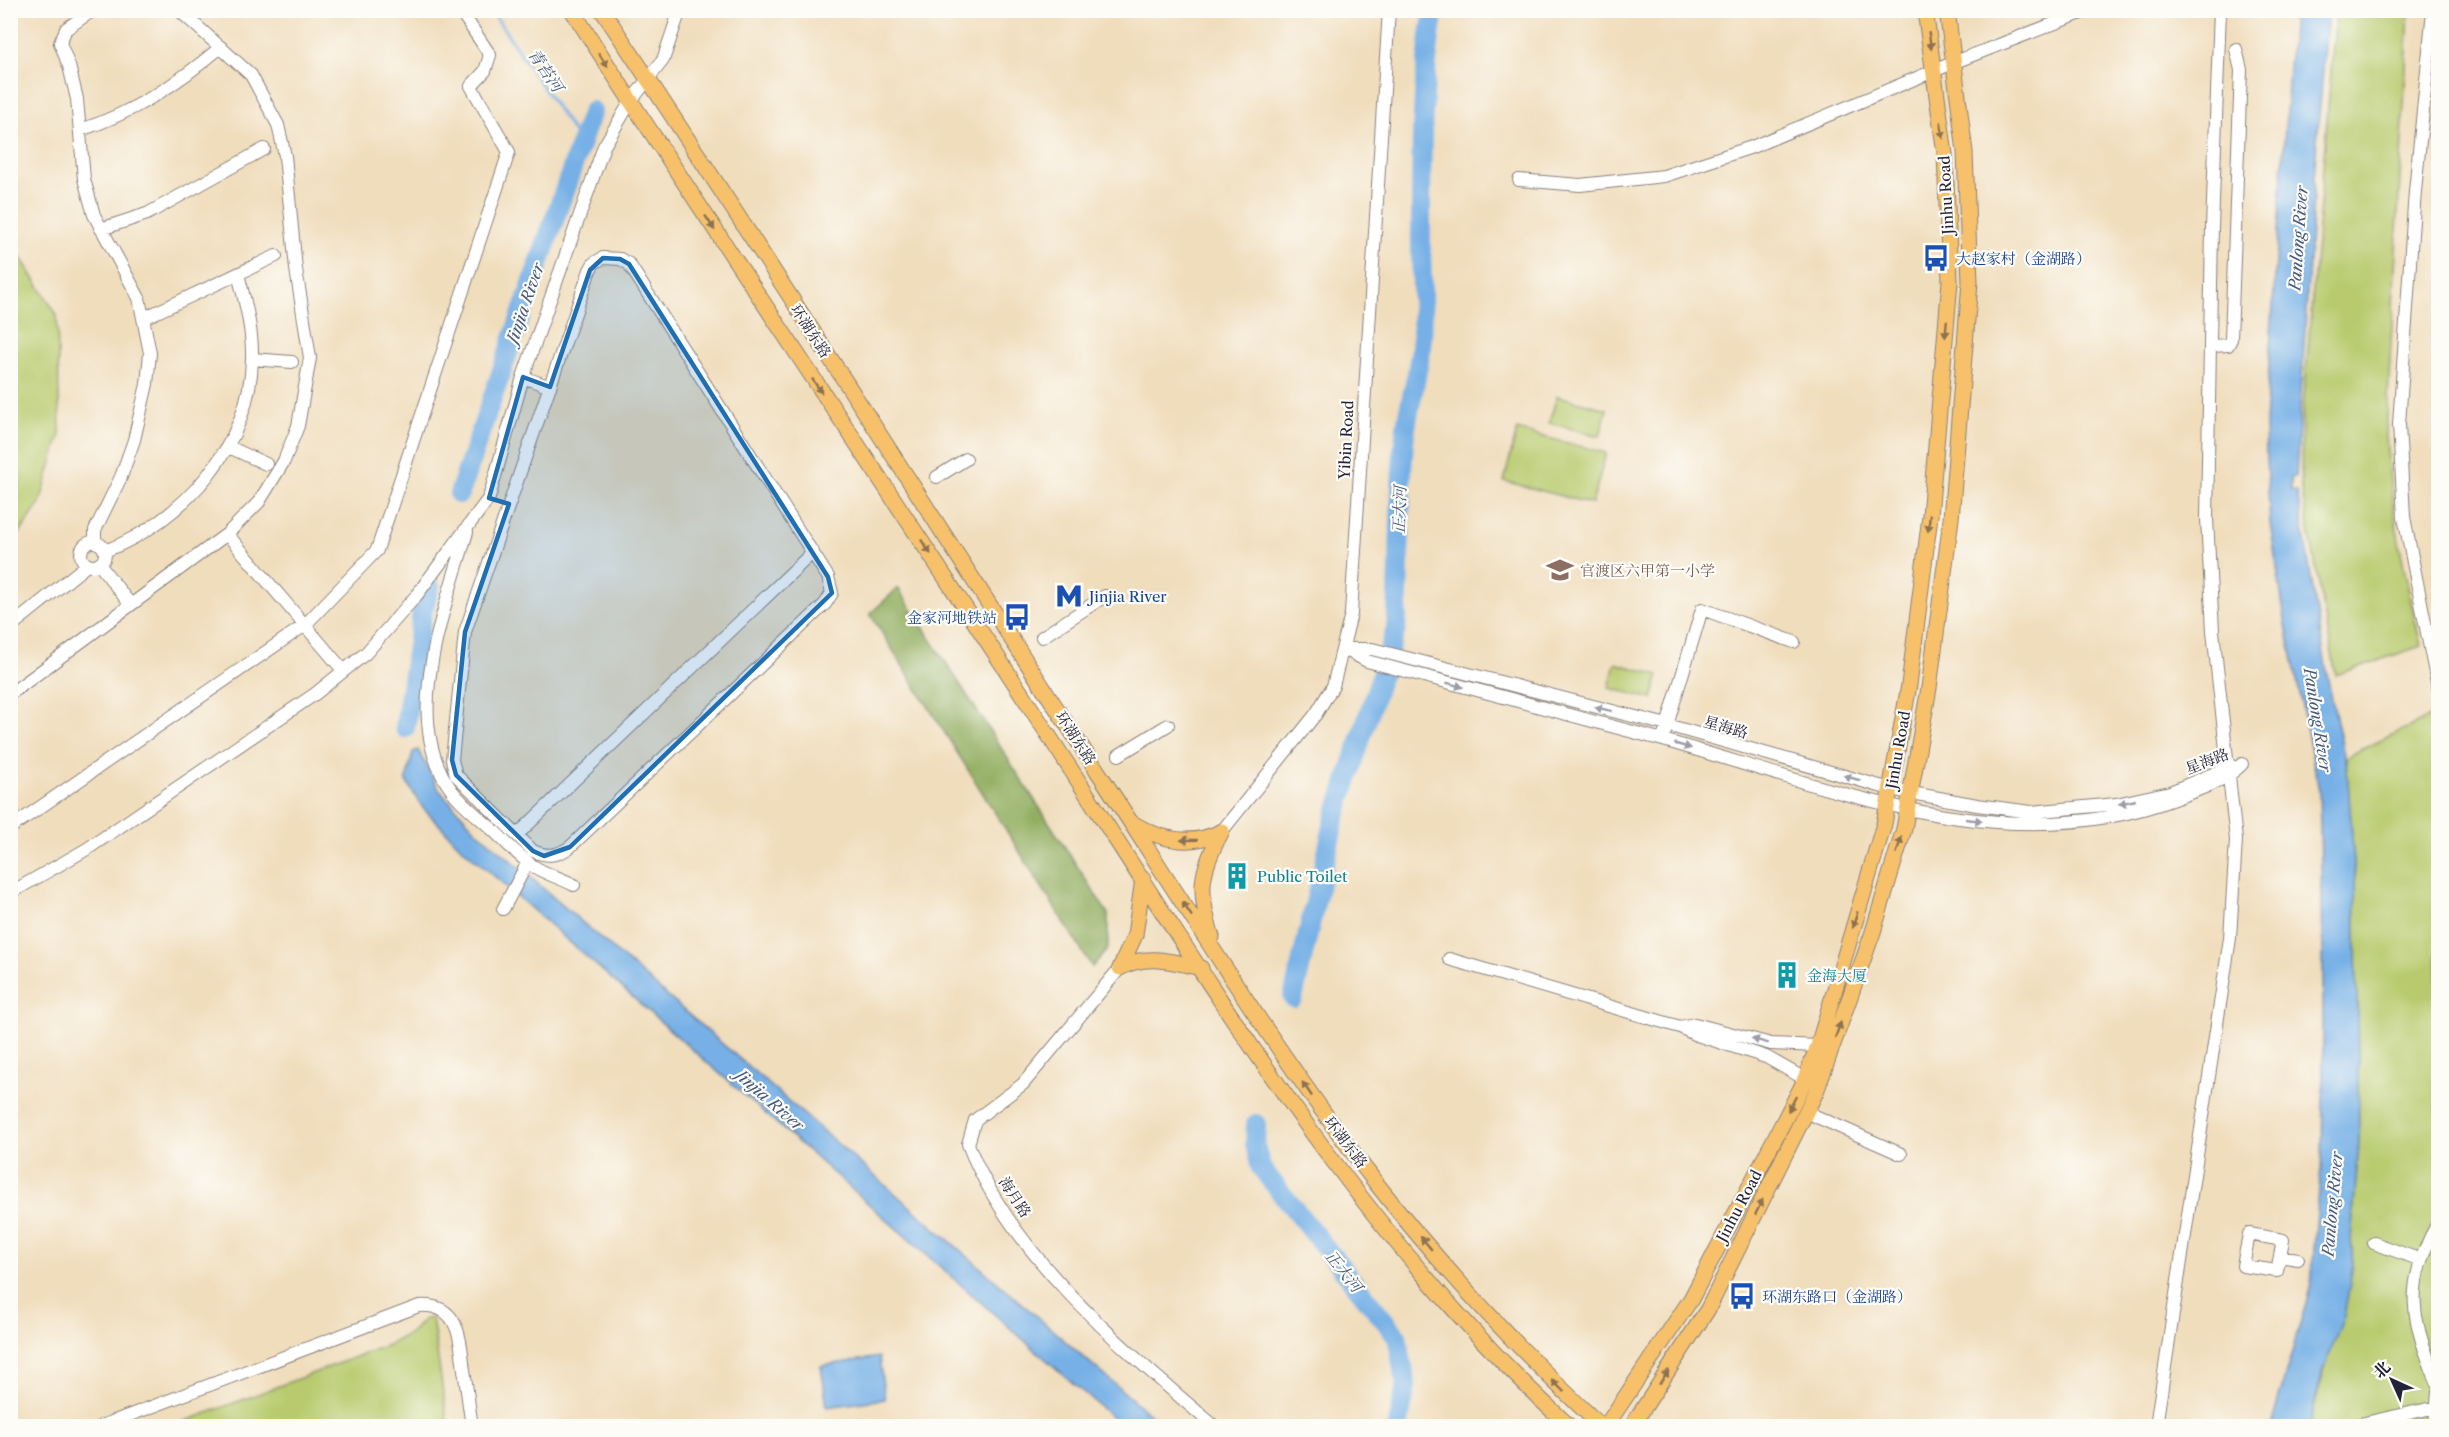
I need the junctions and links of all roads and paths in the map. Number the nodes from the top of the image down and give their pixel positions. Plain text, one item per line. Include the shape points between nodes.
1 (93, 10) edge
2 (179, 10) edge
3 (460, 10) edge
4 (572, 10) edge
5 (602, 10) edge
6 (680, 10) edge
7 (1389, 10) edge
8 (1925, 10) edge
9 (1947, 10) edge
10 (2089, 10) edge
11 (2220, 10) edge
12 (2433, 10) edge
13 (221, 47) junction
14 (2236, 50) dead end
15 (1955, 62) junction
16 (1934, 72) junction
17 (648, 81) junction
18 (631, 101) junction
19 (80, 129) junction
20 (264, 149) dead end
21 (1519, 180) dead end
22 (101, 229) junction
23 (276, 256) dead end
24 (238, 274) junction
25 (144, 318) junction
26 (2211, 346) junction
27 (252, 359) junction
28 (292, 362) dead end
29 (523, 377) junction
30 (550, 387) junction
31 (229, 447) junction
32 (966, 459) dead end
33 (266, 464) dead end
34 (937, 477) dead end
35 (489, 498) junction
36 (509, 504) junction
37 (469, 526) junction
38 (227, 534) junction
39 (94, 542) junction
40 (105, 551) junction
41 (813, 552) junction
42 (93, 564) junction
43 (1105, 596) dead end
44 (130, 604) junction
45 (305, 625) junction
46 (10, 627) edge
47 (1042, 637) dead end
48 (1794, 642) dead end
49 (1344, 649) junction
50 (1400, 663) junction
51 (343, 670) junction
52 (2438, 680) edge
53 (10, 694) edge
54 (1168, 725) dead end
55 (1667, 725) junction
56 (1663, 740) junction
57 (1119, 755) dead end
58 (2227, 773) junction
59 (1890, 789) junction
60 (1909, 800) junction
61 (1888, 805) junction
62 (1131, 822) junction
63 (10, 828) edge
64 (1222, 831) junction
65 (517, 835) junction
66 (526, 866) junction
67 (1143, 879) junction
68 (574, 885) dead end
69 (10, 893) edge
70 (503, 909) dead end
71 (1217, 954) junction
72 (1449, 959) dead end
73 (1120, 968) junction
74 (1201, 968) junction
75 (1680, 1027) junction
76 (1818, 1046) junction
77 (1805, 1079) junction
78 (1806, 1112) junction
79 (1901, 1154) dead end
80 (2439, 1223) edge
81 (2374, 1243) dead end
82 (2280, 1256) dead end
83 (2298, 1259) dead end
84 (2421, 1260) junction
85 (2439, 1384) edge
86 (2439, 1392) edge
87 (2437, 1407) edge
88 (101, 1426) edge
89 (472, 1426) edge
90 (1214, 1426) edge
91 (1569, 1426) edge
92 (1601, 1426) edge
93 (1606, 1426) edge
94 (1632, 1426) edge
95 (2156, 1426) edge
96 (2351, 1426) edge
97 (2435, 1426) edge

1 - 19 street via 66,29 60,43 69,66
2 - 13 street
3 - 45 street via 490,55 485,71 471,86 509,152 377,550
4 -> 18 main road, 环湖东路
5 - 17 main road, 环湖东路
6 - 17 street via 663,60
7 - 49 street, Yibin Road via 1351,614
8 -> 16 main road, Jinhu Road
9 - 15 main road, Jinhu Road
10 - 15 street
11 - 26 street
12 - 52 street via 2415,191 2399,424 2404,517
13 - 19 street via 186,77 150,99 112,120
13 - 38 street via 251,75 278,125 310,358 298,426 284,461 259,502
14 - 26 street via 2241,70 2231,339 2228,345
15 - 16 street
15 - 60 main road, Jinhu Road via 1965,152 1970,282 1950,519 1929,688
16 - 21 street via 1752,147 1664,176 1580,185
16 -> 59 main road, Jinhu Road via 1945,154 1950,281 1930,516 1909,685
17 - 18 street
17 - 62 main road, 环湖东路
18 - 29 street via 604,146
18 -> 67 main road, 环湖东路
19 - 22 street via 84,179
20 - 22 street via 147,214
22 - 25 street via 139,298
23 - 24 street
24 - 25 street
24 - 27 street
25 - 39 street via 150,353 147,384 134,440 95,530
26 - 58 street via 2207,546
27 - 28 street
27 - 31 street via 244,406
29 - 30 street
29 - 35 street
30 - 36 street
30 - 41 street via 594,263 603,258 629,264
31 - 33 street
31 - 40 street via 202,484 168,513 127,543
32 - 34 street
35 - 36 street
35 - 37 street
36 - 65 street via 465,632 452,760 456,775
37 - 51 street via 386,633
37 - 66 street via 430,672 429,734 452,790
38 - 44 street
38 - 45 street
39 - 40 street
39 - 42 street via 86,544 81,552
40 - 42 street via 104,560
41 - 65 street
41 - 65 street via 831,585 832,593 825,604 570,847 559,854 544,856
42 - 44 street
42 - 46 street
43 - 47 street
44 - 53 street
45 - 51 street
45 - 63 street
48 - 55 street via 1702,609
49 - 50 street, 星海路 via 1367,661
49 - 50 street, 星海路 via 1372,649
49 - 64 street, Yibin Road via 1333,686 1316,714
55 -> 50 street, 星海路
50 -> 56 street, 星海路
51 - 69 street via 315,694 87,849
54 - 57 street
55 - 56 street
59 -> 55 street, 星海路
56 -> 61 street, 星海路
58 - 60 street, 星海路 via 2154,806 2075,823 1968,820
58 - 95 street via 2236,840 2230,939
59 - 60 street, 星海路
59 - 61 main road, Jinhu Road
60 - 61 street, 星海路
78 -> 60 main road, Jinhu Road via 1873,932
61 -> 76 main road, Jinhu Road
64 -> 62 main road via 1190,841 1148,833
71 -> 62 main road, 环湖东路
64 - 71 main road via 1206,862 1202,882 1206,919
66 - 68 street
66 - 70 street
67 - 73 main road via 1135,935
67 - 74 main road, 环湖东路
92 -> 71 main road, 环湖东路 via 1556,1385 1464,1288 1378,1186
72 - 75 street
73 - 74 main road via 1134,960 1163,959
73 - 90 street, 海月路 via 1023,1084 975,1120 968,1144 998,1201 1060,1283 1128,1353
74 - 91 main road, 环湖东路 via 1307,1125 1364,1201 1450,1304
76 -> 75 street via 1771,1044 1695,1024
75 - 77 street via 1766,1058
76 - 77 main road, Jinhu Road
77 -> 93 main road, Jinhu Road via 1691,1299
78 - 79 street
94 -> 78 main road, Jinhu Road via 1708,1309
80 - 84 street
81 - 84 street
82 - 83 street
84 - 85 street via 2414,1294 2415,1320
86 - 87 street
87 - 96 street
87 - 97 street
88 - 89 street via 409,1310 430,1306 448,1315 459,1331

